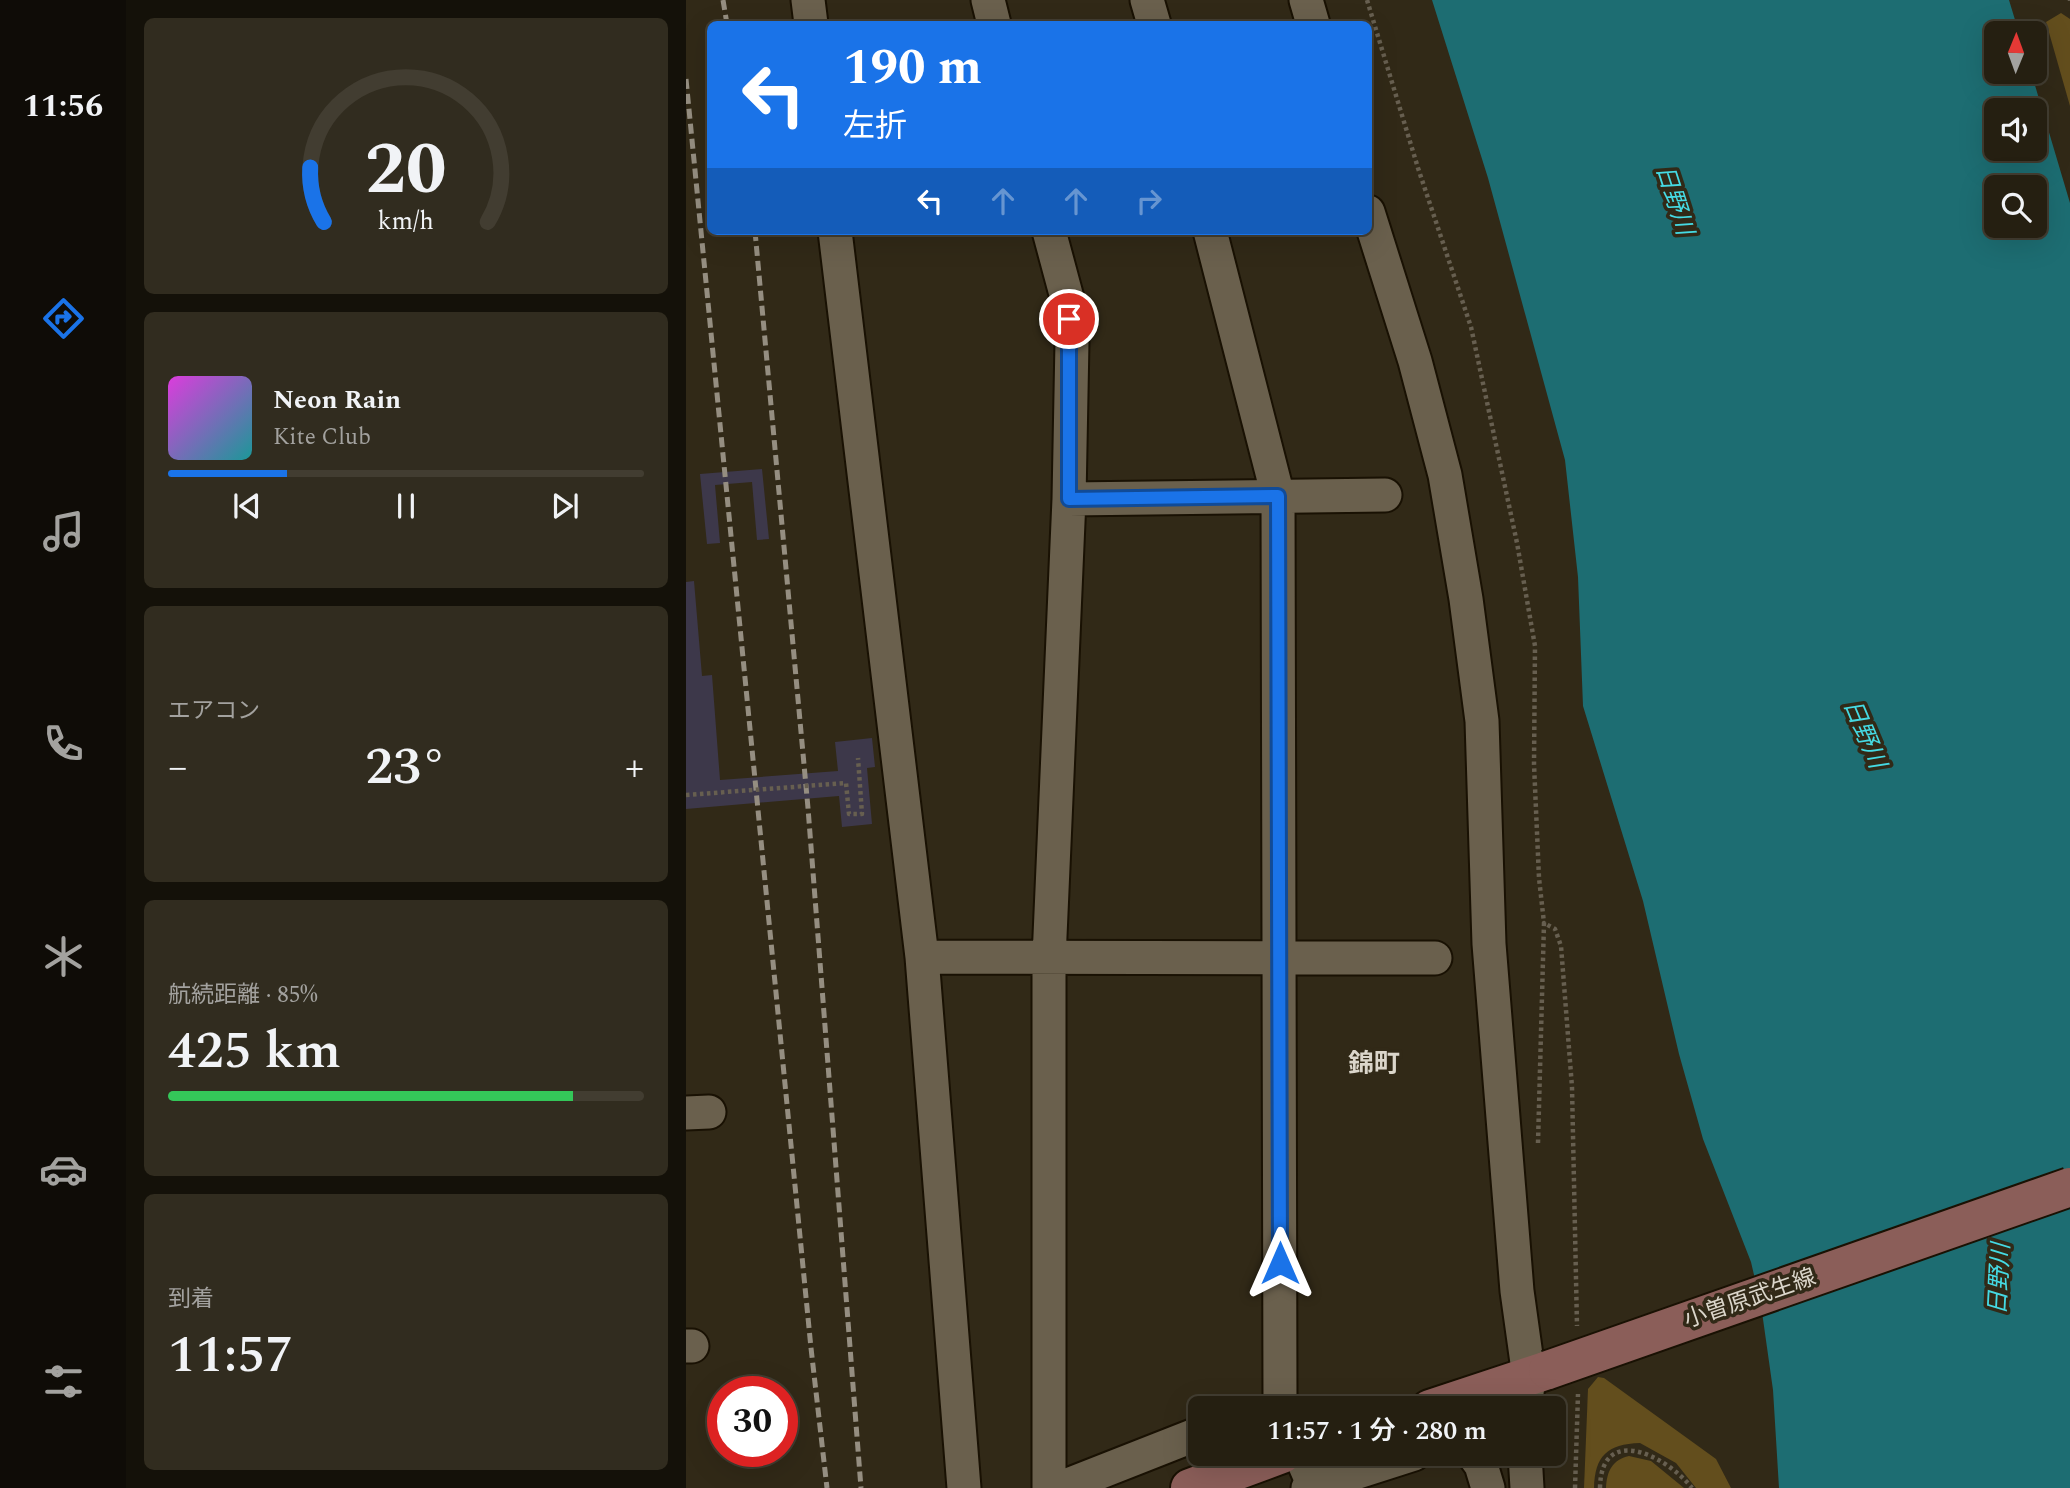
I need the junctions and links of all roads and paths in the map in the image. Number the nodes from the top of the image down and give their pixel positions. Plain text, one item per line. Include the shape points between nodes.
1 (808, 0) edge
2 (988, 0) edge
3 (1147, 0) edge
4 (1306, 0) edge
5 (1367, 0) edge
6 (811, 21) edge
7 (993, 21) edge
8 (1153, 21) edge
9 (1312, 21) edge
10 (1372, 225) edge
11 (835, 235) edge
12 (1050, 235) edge
13 (1211, 235) edge
14 (1385, 495) dead end
15 (1278, 496) junction
16 (1069, 499) junction
17 (858, 758) dead end
18 (686, 796) edge
19 (1544, 923) junction
20 (922, 957) junction
21 (1435, 958) dead end
22 (1049, 959) junction
23 (1280, 959) junction
24 (1537, 1155) dead end
25 (2070, 1187) edge
26 (1577, 1331) dead end
27 (1545, 1386) edge
28 (1275, 1396) edge
29 (1495, 1396) edge
30 (1188, 1438) edge
31 (1249, 1466) edge
32 (1304, 1466) edge
33 (1377, 1466) edge
34 (1481, 1466) edge
35 (1526, 1466) edge
36 (1199, 1484) edge
37 (1311, 1487) edge
38 (964, 1488) edge
39 (1049, 1488) edge
40 (1060, 1488) edge
41 (1488, 1488) edge
42 (1527, 1488) edge
43 (1575, 1488) edge
44 (1600, 1488) edge
45 (1692, 1488) edge

1 - 6 street
2 - 7 street
3 - 8 street
4 - 9 street
5 - 19 path via 1471,327 1517,543 1535,646 1535,791
10 - 27 street via 1445,475 1466,599 1482,721 1497,1078 1517,1291
11 - 20 street
12 - 16 street via 1067,298 1072,341
13 - 15 street
14 - 15 street
15 - 16 street
15 - 23 street
16 - 22 street
17 - 18 path, bridge via 862,814 849,814 846,783
19 - 24 path
19 - 26 path via 1555,929 1561,946 1569,1031
20 - 22 street
20 - 38 street
21 - 23 street
22 - 23 street
22 - 39 street
23 - 28 street
25 - 27 main road, 小曽原武生線, bridge
27 - 29 main road, 小曽原武生線
27 - 43 path
30 - 40 street
31 - 36 main road
32 - 37 street
33 - 37 street
34 - 41 street
35 - 42 street
44 - 45 path via 1603,1466 1628,1450 1647,1452

